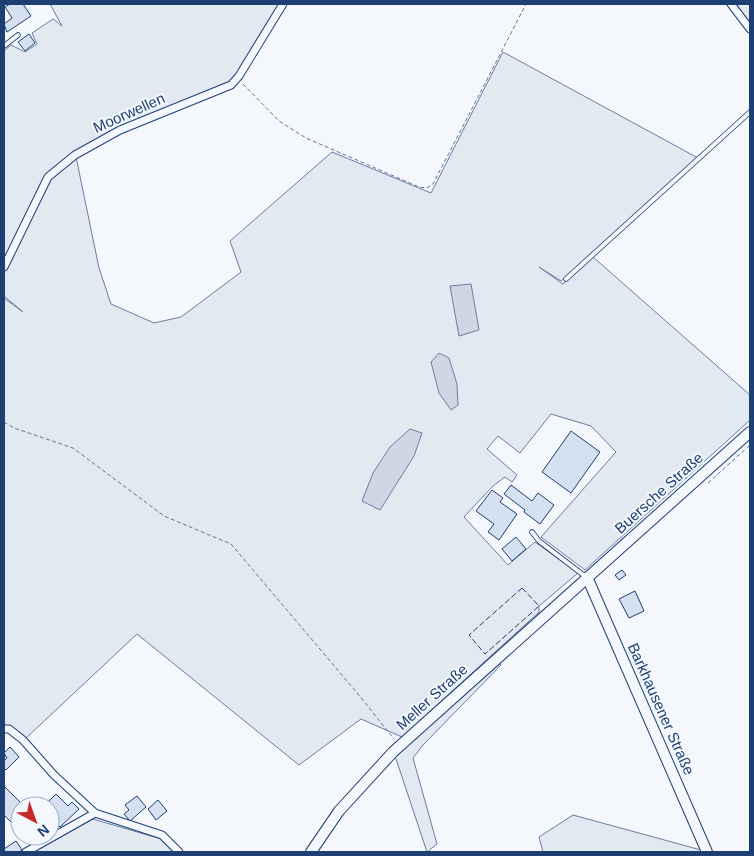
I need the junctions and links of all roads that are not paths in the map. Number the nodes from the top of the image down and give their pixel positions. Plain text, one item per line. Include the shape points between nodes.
1 (283, 4) edge
2 (731, 4) edge
3 (750, 29) edge
4 (18, 34) dead end
5 (4, 46) edge
6 (750, 112) edge
7 (4, 266) edge
8 (566, 279) dead end
9 (750, 432) edge
10 (532, 532) dead end
11 (587, 577) junction
12 (4, 729) edge
13 (95, 813) junction
14 (26, 852) edge
15 (179, 852) edge
16 (311, 852) edge
17 (707, 852) edge

1 - 7 street, Moorwellen via 231,85 120,130 79,153 48,177
2 - 3 street
4 - 5 lane
6 - 8 lane
9 - 11 main road, Buersche Straße
10 - 11 lane
11 - 16 main road, Meller Straße via 399,747 339,811
11 - 17 main road, Barkhausener Straße
12 - 13 street via 9,729 23,740 54,775
13 - 14 street
13 - 15 street via 162,835

